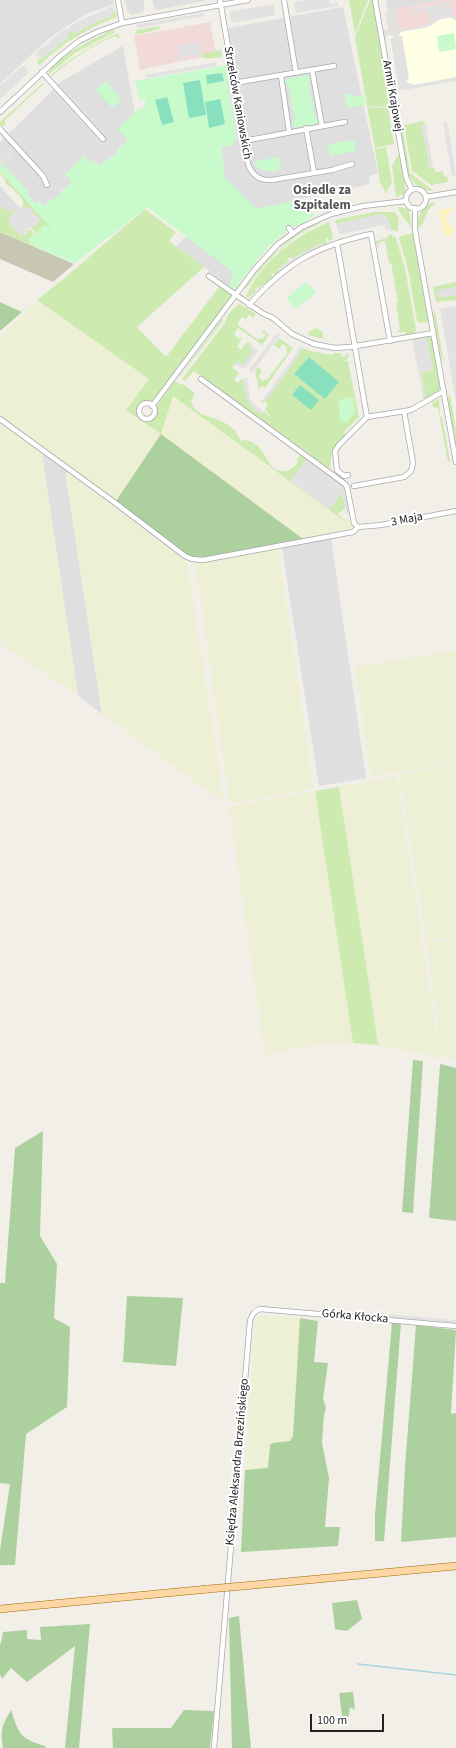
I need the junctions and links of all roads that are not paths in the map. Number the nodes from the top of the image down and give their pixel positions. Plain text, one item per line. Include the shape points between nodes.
1 (118, 0) edge
2 (248, 0) edge
3 (284, 0) edge
4 (375, 0) edge
5 (220, 3) edge
6 (122, 23) junction
7 (334, 66) dead end
8 (312, 70) junction
9 (42, 72) junction
10 (296, 73) junction
11 (281, 76) junction
12 (234, 83) junction
13 (0, 112) edge
14 (345, 122) dead end
15 (322, 126) junction
16 (306, 128) junction
17 (0, 129) edge
18 (289, 131) junction
19 (103, 139) dead end
20 (244, 141) junction
21 (352, 164) dead end
22 (314, 172) junction
23 (47, 184) dead end
24 (412, 190) junction
25 (456, 192) edge
26 (426, 197) junction
27 (406, 201) junction
28 (415, 208) junction
29 (289, 228) dead end
30 (292, 233) junction
31 (337, 243) junction
32 (209, 276) dead end
33 (236, 296) junction
34 (249, 305) junction
35 (433, 333) junction
36 (390, 340) junction
37 (356, 346) junction
38 (201, 379) dead end
39 (444, 391) junction
40 (152, 406) dead end
41 (404, 411) junction
42 (367, 417) junction
43 (0, 419) edge
44 (456, 462) edge
45 (348, 475) dead end
46 (354, 486) dead end
47 (456, 511) edge
48 (358, 527) junction
49 (254, 1313) joint
50 (456, 1326) edge
51 (456, 1566) edge
52 (0, 1609) edge
53 (214, 1748) edge

1 - 6 street
2 - 5 street
3 - 10 street
4 - 24 street, Armii Krajowej via 406,177
5 - 6 street
5 - 12 street, Strzelców Kaniowskich
6 - 9 street via 79,41
7 - 8 street
8 - 10 street
8 - 15 street
9 - 13 street
9 - 19 street
10 - 11 street
11 - 12 street
11 - 18 street
12 - 20 street, Strzelców Kaniowskich
14 - 15 street
15 - 16 street
16 - 18 street
16 - 22 street
17 - 23 street via 43,176
18 - 20 street
20 - 22 street, Strzelców Kaniowskich via 248,164 257,177 268,180
21 - 22 street, Strzelców Kaniowskich
24 - 26 street via 419,190
24 - 27 street
25 - 26 street
26 - 28 street via 424,204
27 - 28 street via 410,207
27 - 30 street via 363,206 331,214
28 - 35 street via 415,230
29 - 30 street
30 - 33 street via 262,261
31 - 34 street via 298,260
31 - 36 street via 371,234
31 - 37 street
32 - 33 street
33 - 34 street
33 - 40 street
34 - 37 street via 273,318 304,341 335,348
35 - 36 street
35 - 39 street
36 - 37 street
37 - 42 street
38 - 48 street via 345,484 354,523
39 - 41 street via 414,409
39 - 44 street
41 - 42 street
41 - 46 street via 413,463 412,471 404,477
42 - 45 street via 335,451 337,470 344,476
43 - 48 street, 3 Maja via 192,560 353,532
47 - 48 street, 3 Maja
49 - 50 street, Górka Kłocka via 260,1310 276,1310
49 - 53 street, Księdza Aleksandra Brzezińskiego via 250,1321
51 - 52 main road, bridge

